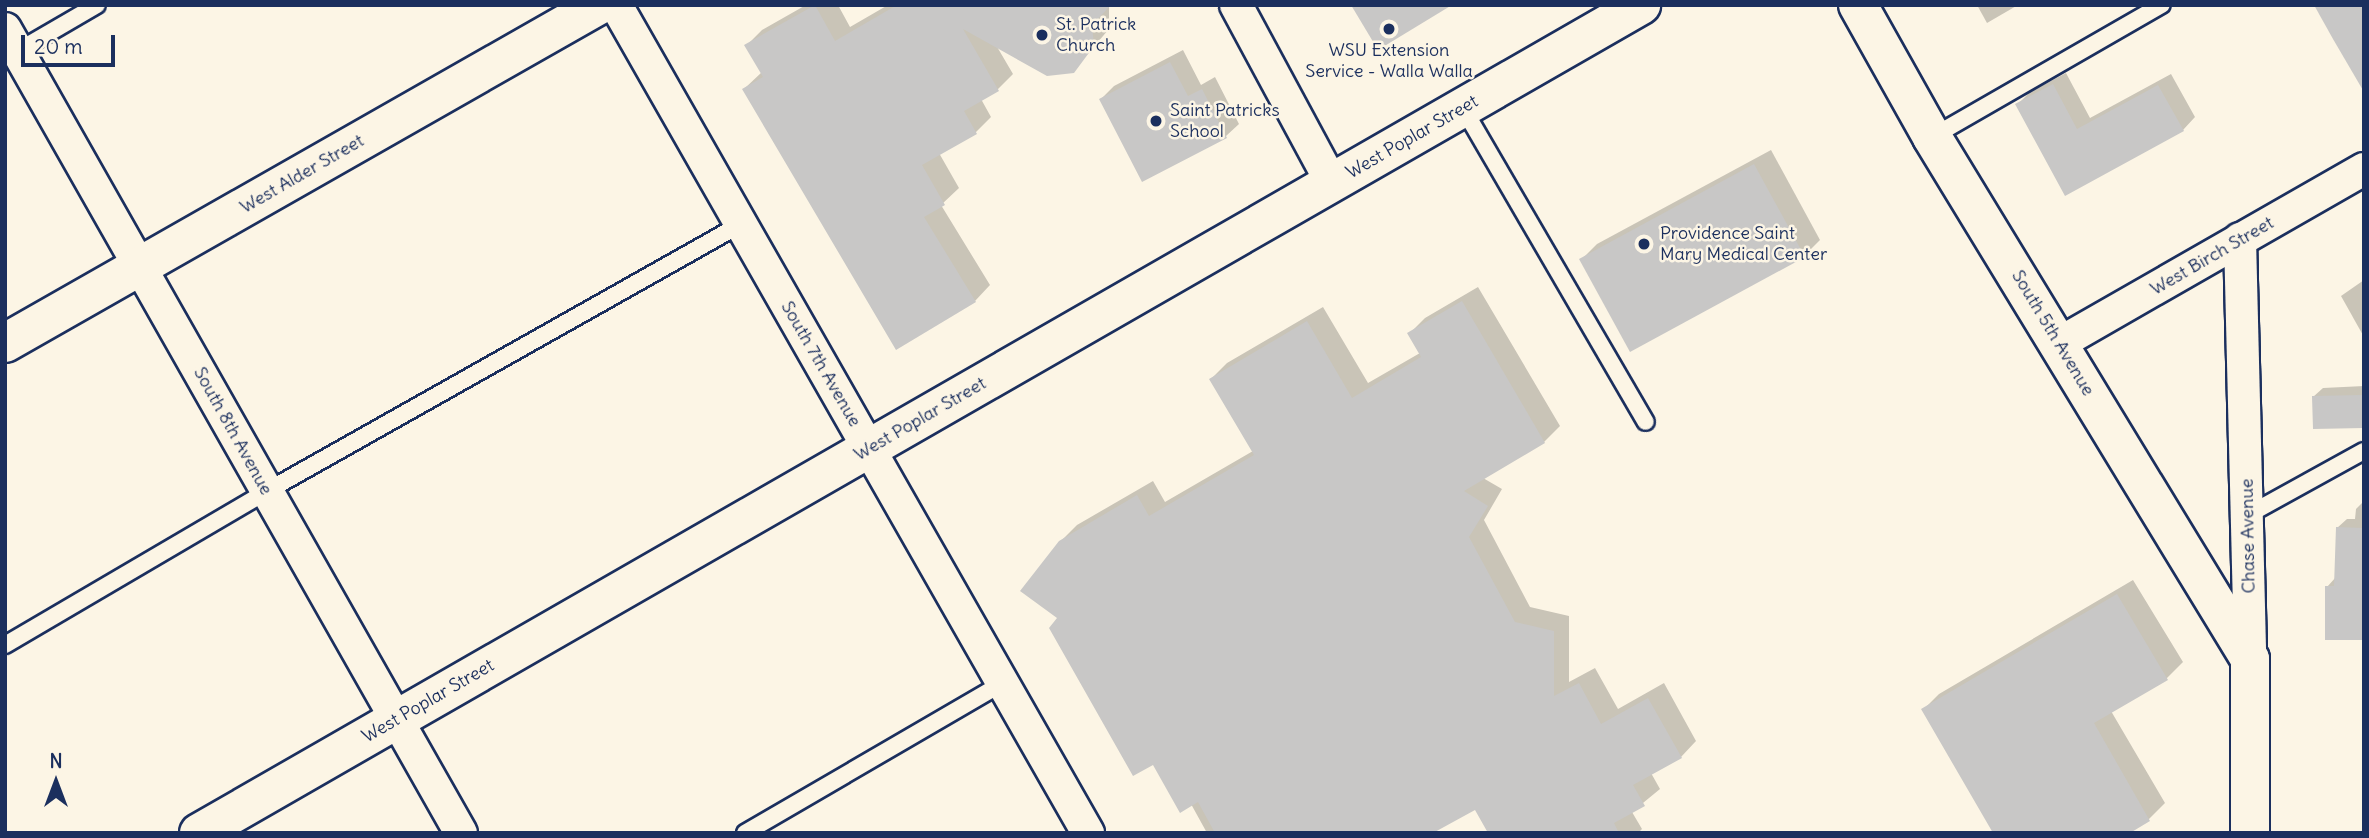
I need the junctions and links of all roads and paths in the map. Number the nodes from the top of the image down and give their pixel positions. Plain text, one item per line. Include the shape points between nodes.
1 (97, 5) edge
2 (599, 5) edge
3 (616, 5) edge
4 (1236, 5) edge
5 (1641, 5) edge
6 (1858, 5) edge
7 (2162, 5) edge
8 (12, 40) edge
9 (1463, 107) junction
10 (1932, 137) junction
11 (2364, 169) edge
12 (1332, 183) junction
13 (741, 224) junction
14 (2241, 239) junction
15 (140, 267) junction
16 (2060, 343) junction
17 (5, 344) edge
18 (1646, 422) dead end
19 (869, 448) junction
20 (2364, 451) edge
21 (267, 491) junction
22 (2248, 515) junction
23 (5, 645) edge
24 (2250, 659) junction
25 (1003, 683) junction
26 (397, 719) junction
27 (199, 833) edge
28 (461, 833) edge
29 (745, 833) edge
30 (1088, 833) edge
31 (2250, 833) edge

1 - 8 lane
2 - 15 main road, West Alder Street
3 - 13 street, South 7th Avenue
4 - 12 street
5 - 9 main road, West Poplar Street
6 - 10 main road, South 5th Avenue
7 - 10 lane
8 - 15 street, South 8th Avenue
9 - 12 main road, West Poplar Street
9 - 18 lane
10 - 16 main road, South 5th Avenue
11 - 14 street, West Birch Street
12 - 19 main road, West Poplar Street
13 - 19 street, South 7th Avenue
13 - 21 lane
14 - 16 street, West Birch Street
14 - 22 street, Chase Avenue
15 - 17 main road, West Alder Street
15 - 21 street, South 8th Avenue
16 - 24 main road, South 5th Avenue
19 - 25 street, South 7th Avenue
19 - 26 main road, West Poplar Street
20 - 22 lane
21 - 23 lane
21 - 26 street, South 8th Avenue
22 - 24 street, Chase Avenue
24 - 31 main road, Chase Avenue
25 - 29 lane
25 - 30 street, South 7th Avenue
26 - 27 main road, West Poplar Street
26 - 28 street, South 8th Avenue

